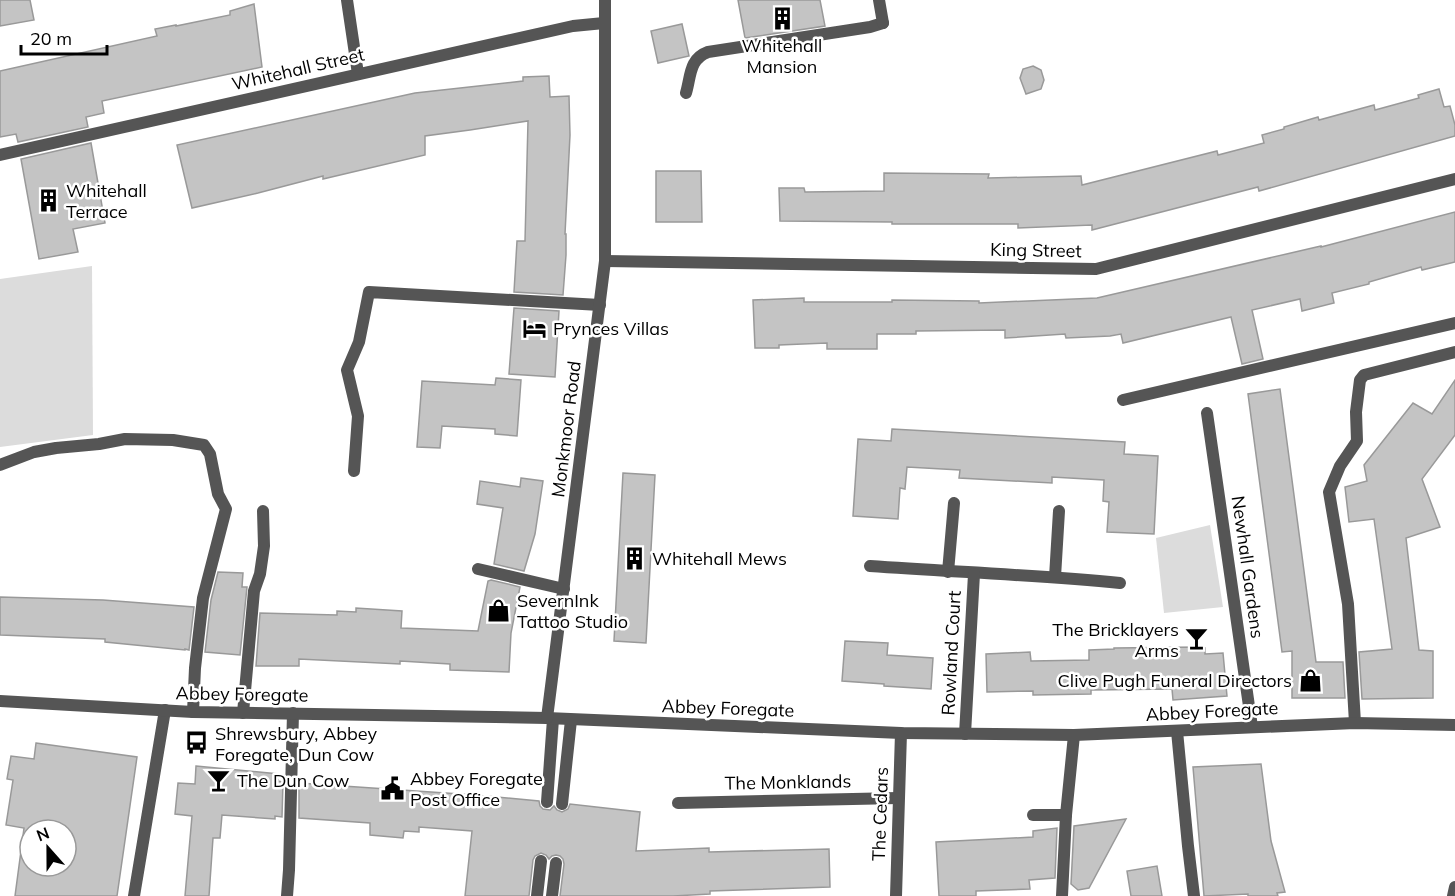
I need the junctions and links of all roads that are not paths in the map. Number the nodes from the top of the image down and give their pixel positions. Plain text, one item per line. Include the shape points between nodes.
1 (347, 0) edge
2 (605, 0) edge
3 (879, 0) edge
4 (604, 22) junction
5 (358, 74) junction
6 (687, 93) dead end
7 (0, 155) edge
8 (1455, 179) edge
9 (605, 261) junction
10 (600, 305) junction
11 (1455, 324) edge
12 (1455, 352) edge
13 (1123, 400) dead end
14 (1207, 413) dead end
15 (0, 465) edge
16 (354, 471) dead end
17 (954, 503) dead end
18 (263, 511) dead end
19 (1059, 511) dead end
20 (870, 566) dead end
21 (478, 569) dead end
22 (948, 572) junction
23 (974, 574) junction
24 (1055, 577) junction
25 (1120, 583) dead end
26 (564, 589) junction
27 (0, 700) edge
28 (165, 710) junction
29 (193, 712) junction
30 (243, 713) junction
31 (293, 713) junction
32 (550, 719) junction
33 (571, 720) junction
34 (1355, 723) junction
35 (1455, 725) edge
36 (1252, 727) junction
37 (1177, 731) junction
38 (901, 733) junction
39 (965, 734) junction
40 (1074, 735) junction
41 (898, 798) junction
42 (547, 802) dead end
43 (678, 803) dead end
44 (562, 804) dead end
45 (1033, 815) dead end
46 (1066, 815) junction
47 (541, 861) dead end
48 (556, 863) dead end
49 (1455, 887) edge
50 (134, 896) edge
51 (287, 896) edge
52 (537, 896) edge
53 (552, 896) edge
54 (896, 896) edge
55 (1062, 896) edge
56 (1194, 896) edge
57 (1454, 896) edge

1 - 5 street
2 - 4 street, Monkmoor Road
3 - 6 street via 883,23 701,55 694,61
4 - 5 street, Whitehall Street
4 - 9 street, Monkmoor Road
5 - 7 street, Whitehall Street
8 - 9 street, King Street via 1096,269
9 - 10 street, Monkmoor Road
10 - 16 street via 369,292 359,342 347,370 358,416
10 - 26 street, Monkmoor Road
11 - 13 street
12 - 34 street via 1364,375 1359,380 1357,441 1329,492 1348,604
14 - 36 street, Newhall Gardens
15 - 29 street via 56,448 125,439 204,445 226,509 203,598
17 - 22 street
18 - 30 street via 264,546 254,591
19 - 24 street
20 - 22 street
21 - 26 street
22 - 23 street
23 - 24 street
23 - 39 street, Rowland Court
24 - 25 street
26 - 32 street, Monkmoor Road
27 - 28 street, Abbey Foregate
28 - 29 street, Abbey Foregate
28 - 50 street
29 - 30 street, Abbey Foregate
30 - 31 street, Abbey Foregate
31 - 32 street, Abbey Foregate
31 - 51 street
32 - 33 street, Abbey Foregate
32 - 42 street, Monkmoor Road
33 - 38 street, Abbey Foregate
33 - 44 street
34 - 35 street, Abbey Foregate
34 - 36 street, Abbey Foregate
36 - 37 street, Abbey Foregate
37 - 40 street, Abbey Foregate
37 - 56 street
38 - 39 street, Abbey Foregate
38 - 41 street, The Cedars
39 - 40 street, Abbey Foregate
40 - 46 street
41 - 43 street, The Monklands
41 - 54 street, The Cedars
45 - 46 street
46 - 55 street
47 - 52 street
48 - 53 street
49 - 57 street

